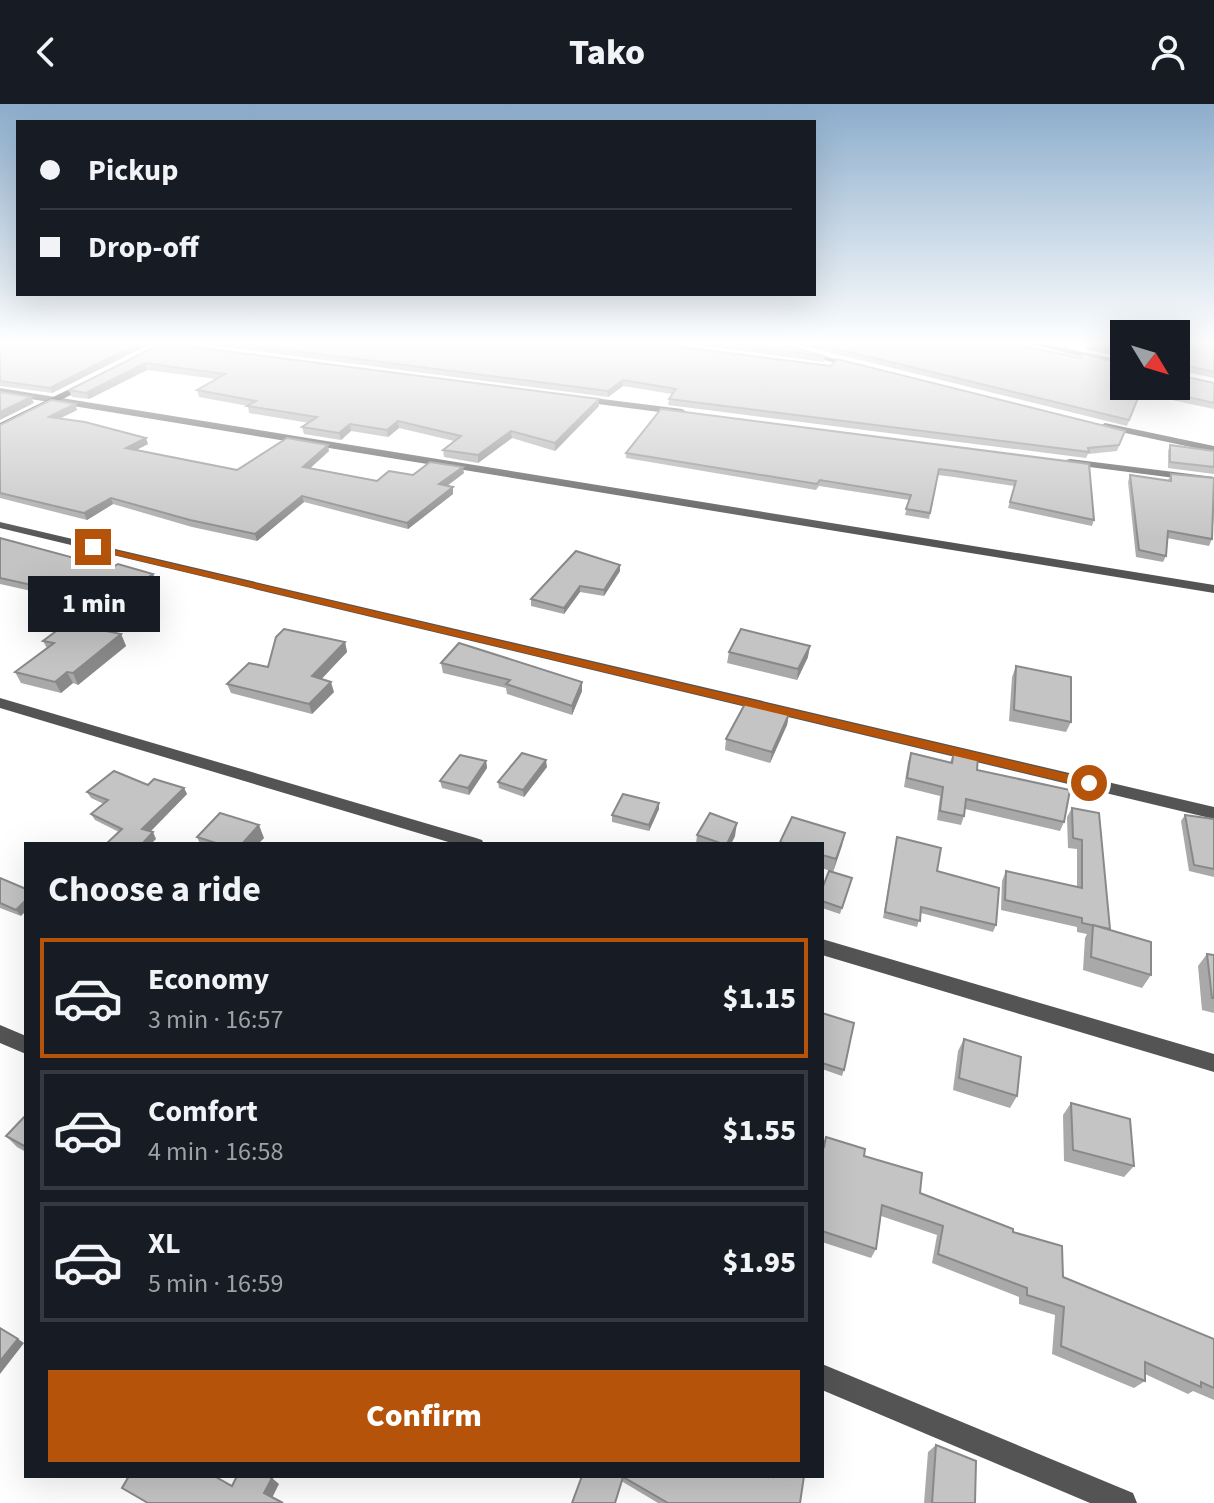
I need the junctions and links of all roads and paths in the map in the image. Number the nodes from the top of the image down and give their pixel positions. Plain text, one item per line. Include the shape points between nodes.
1 (38, 408) edge
2 (106, 408) edge
3 (650, 408) edge
4 (695, 414) edge
5 (1095, 424) edge
6 (0, 427) edge
7 (1214, 449) edge
8 (1057, 460) edge
9 (1214, 480) edge
10 (0, 525) edge
11 (1214, 589) edge
12 (0, 703) edge
13 (1214, 813) edge
14 (469, 842) edge
15 (824, 948) edge
16 (0, 1034) edge
17 (24, 1044) edge
18 (1214, 1063) edge
19 (824, 1378) edge
20 (1123, 1503) edge

1 - 6 street
2 - 11 street
3 - 4 street
5 - 7 street
8 - 9 street
10 - 13 street
12 - 14 street
15 - 18 street
16 - 17 street
19 - 20 street

